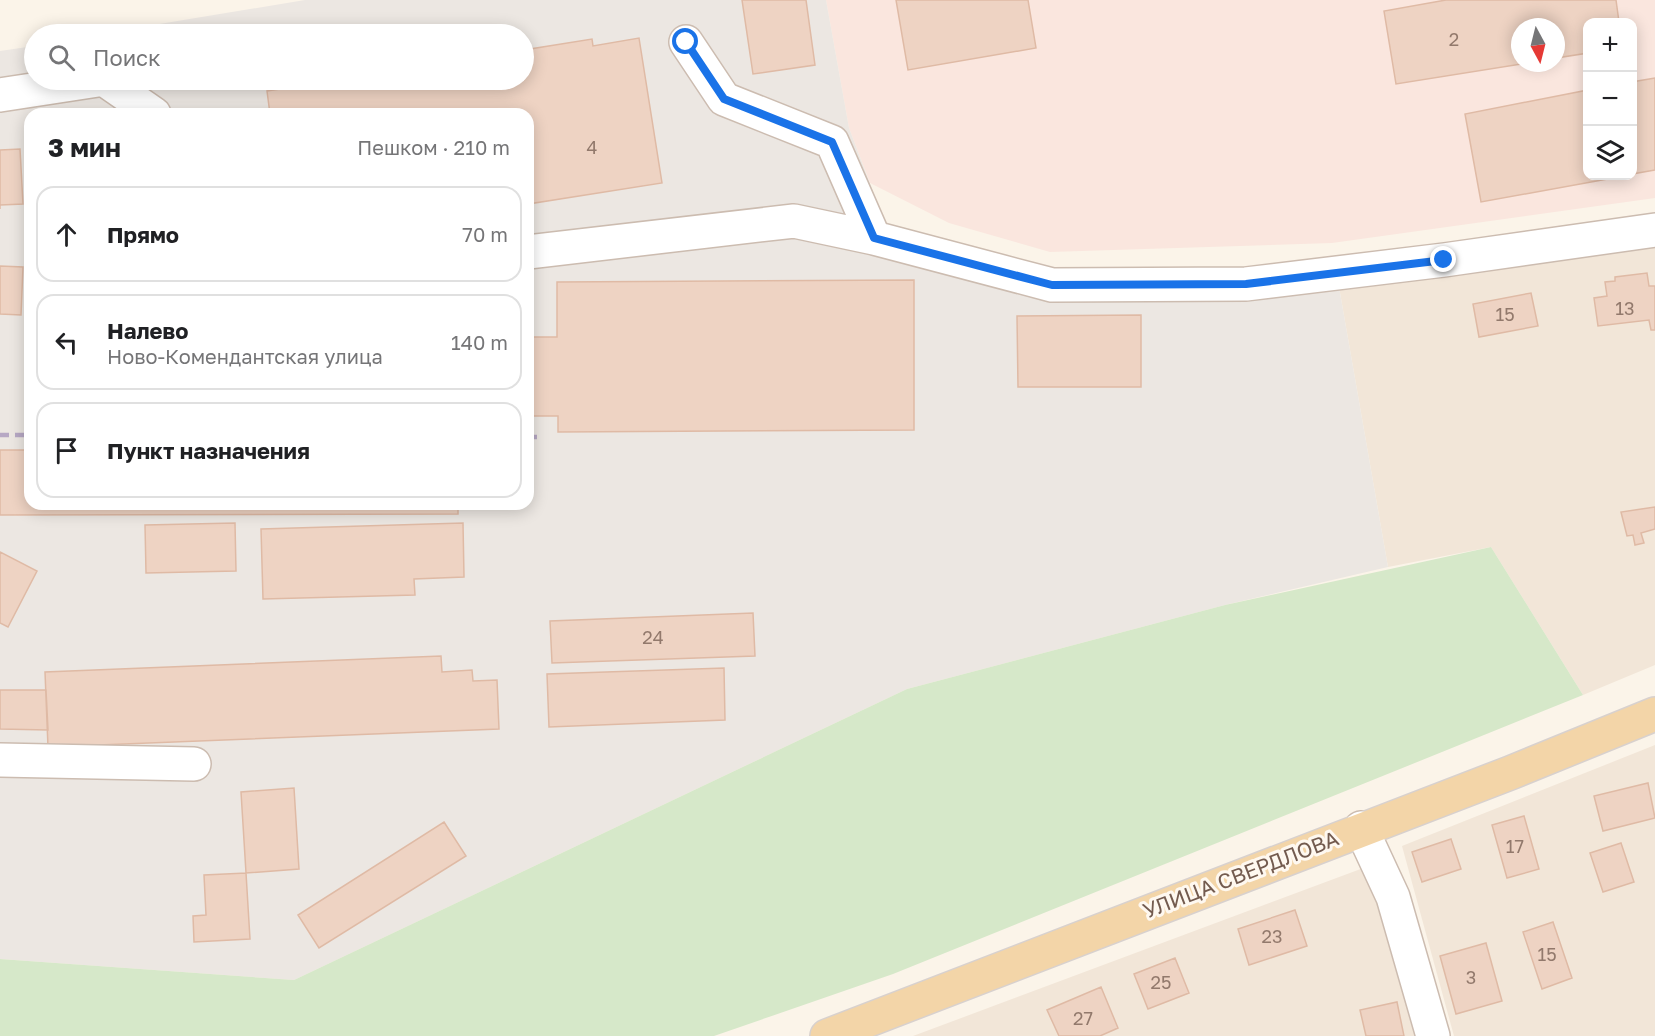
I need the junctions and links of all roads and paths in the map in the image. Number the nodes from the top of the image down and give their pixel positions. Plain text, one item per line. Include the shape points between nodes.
1 (686, 42) dead end
2 (33, 90) edge
3 (119, 90) edge
4 (0, 95) edge
5 (145, 108) edge
6 (1655, 230) edge
7 (874, 238) junction
8 (534, 251) edge
9 (1655, 714) edge
10 (0, 760) edge
11 (194, 764) dead end
12 (1361, 828) junction
13 (844, 1033) edge
14 (1433, 1036) edge

1 - 7 street via 724,99 832,142
2 - 4 street
3 - 5 street
6 - 7 street via 1235,284 1052,285
7 - 8 street via 795,221
9 - 12 main road, УЛИЦА СВЕРДЛОВА
10 - 11 street
12 - 13 main road, УЛИЦА СВЕРДЛОВА
12 - 14 street via 1393,897

